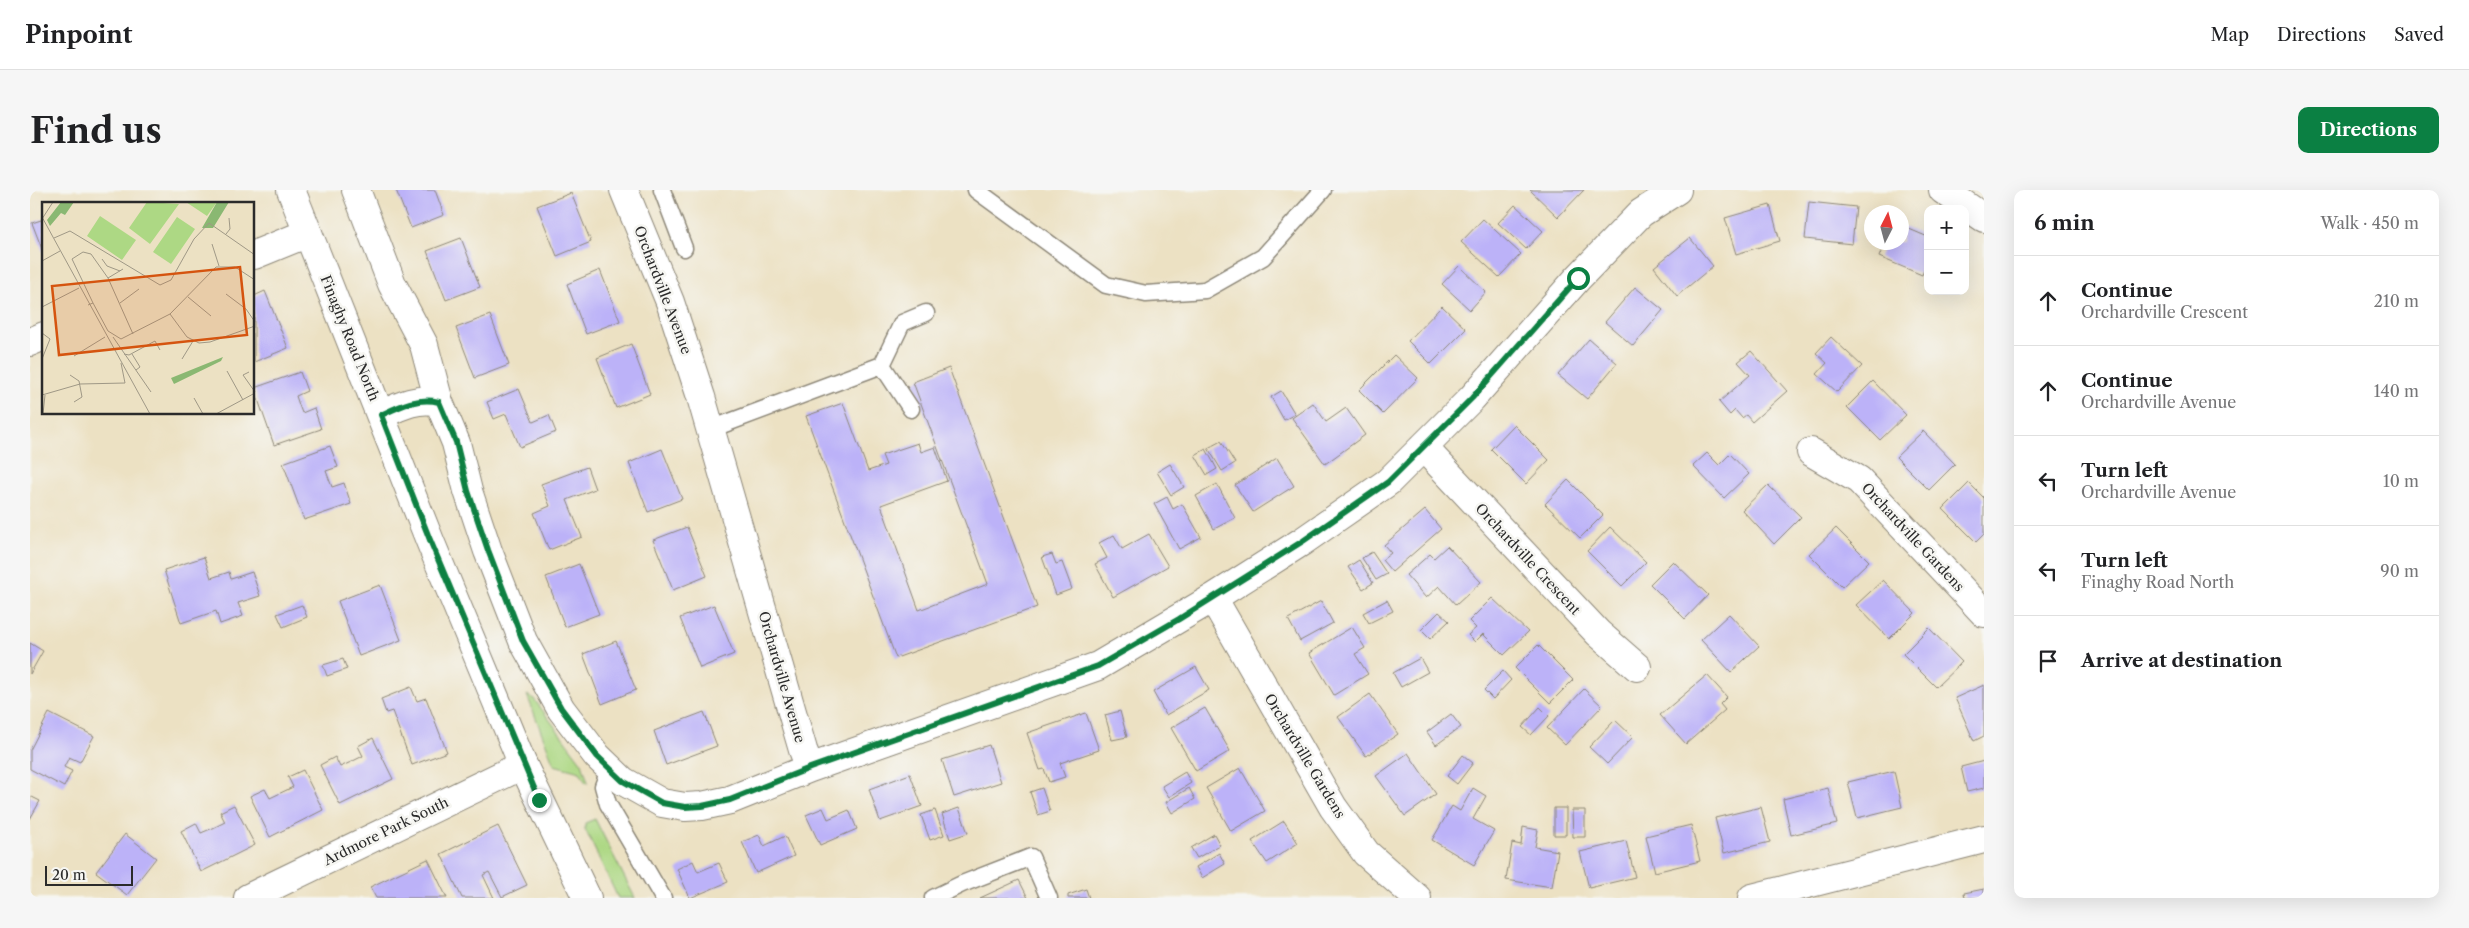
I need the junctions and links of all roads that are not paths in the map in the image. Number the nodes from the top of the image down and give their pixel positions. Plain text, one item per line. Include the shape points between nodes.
1 (291, 190) edge
2 (356, 190) edge
3 (624, 190) edge
4 (662, 190) edge
5 (976, 190) edge
6 (1323, 190) edge
7 (1677, 190) edge
8 (1943, 190) edge
9 (1984, 218) edge
10 (308, 233) junction
11 (684, 248) dead end
12 (255, 255) edge
13 (926, 314) dead end
14 (42, 337) edge
15 (30, 342) edge
16 (882, 365) junction
17 (439, 402) junction
18 (910, 409) dead end
19 (381, 415) junction
20 (711, 430) junction
21 (1423, 447) junction
22 (1812, 452) dead end
23 (1213, 598) junction
24 (1984, 613) edge
25 (1637, 667) dead end
26 (523, 764) junction
27 (810, 768) junction
28 (609, 770) junction
29 (1984, 839) edge
30 (248, 898) edge
31 (587, 898) edge
32 (663, 898) edge
33 (933, 898) edge
34 (1049, 898) edge
35 (1417, 898) edge
36 (1752, 898) edge

1 - 10 street, Finaghy Road North
2 - 17 street via 392,284 424,345
3 - 20 street, Orchardville Avenue via 670,302
4 - 11 lane
5 - 6 lane via 1106,285 1146,294 1205,290 1264,256
7 - 21 street via 1641,213
8 - 9 street
10 - 12 street
10 - 19 street, Finaghy Road North
13 - 16 lane via 902,323
14 - 15 street
16 - 18 lane
16 - 20 lane
17 - 19 street via 428,399 416,401
17 - 28 street via 456,442 485,542 523,641 561,708
19 - 26 street, Finaghy Road North
20 - 27 street, Orchardville Avenue
21 - 23 street via 1388,482
21 - 25 street, Orchardville Crescent via 1598,633
22 - 24 street, Orchardville Gardens via 1859,480
23 - 27 street via 1098,666
23 - 35 street, Orchardville Gardens via 1333,807 1366,853
26 - 30 street, Ardmore Park South
26 - 31 street, Finaghy Road North
27 - 28 street via 730,800 685,807 662,803
28 - 32 lane via 603,786 608,804
29 - 36 street
33 - 34 lane via 1031,857

